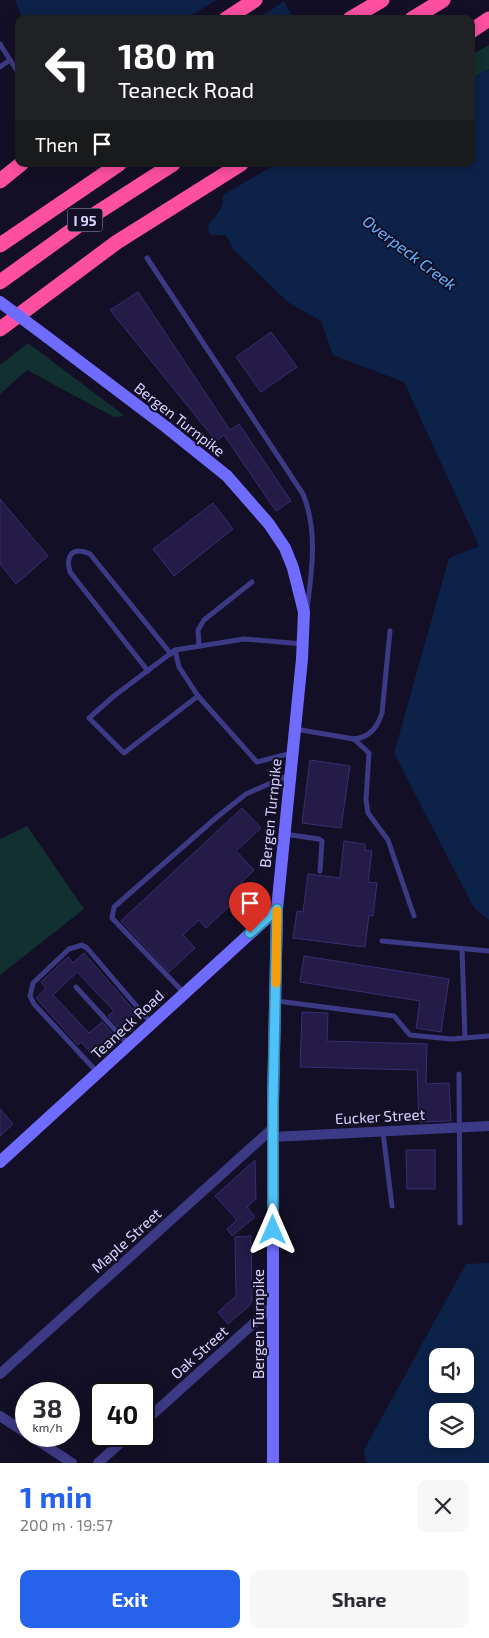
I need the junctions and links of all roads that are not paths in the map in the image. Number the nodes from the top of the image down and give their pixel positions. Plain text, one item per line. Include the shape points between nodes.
1 (255, 0) edge
2 (443, 0) edge
3 (375, 3) edge
4 (232, 15) edge
5 (356, 15) edge
6 (419, 15) edge
7 (489, 19) edge
8 (489, 25) edge
9 (475, 29) edge
10 (475, 30) edge
11 (0, 44) edge
12 (10, 60) junction
13 (0, 67) edge
14 (15, 68) edge
15 (17, 167) edge
16 (114, 167) edge
17 (168, 167) edge
18 (236, 167) edge
19 (0, 181) edge
20 (0, 245) edge
21 (147, 258) dead end
22 (0, 282) edge
23 (0, 302) edge
24 (0, 329) edge
25 (252, 582) dead end
26 (390, 630) dead end
27 (304, 639) junction
28 (199, 646) junction
29 (173, 652) junction
30 (148, 671) junction
31 (198, 696) junction
32 (294, 729) junction
33 (354, 739) junction
34 (292, 753) junction
35 (290, 774) junction
36 (284, 834) junction
37 (320, 871) dead end
38 (277, 909) junction
39 (414, 916) dead end
40 (382, 941) dead end
41 (462, 949) junction
42 (489, 951) edge
43 (76, 987) dead end
44 (184, 993) junction
45 (276, 1001) junction
46 (152, 1024) junction
47 (489, 1036) edge
48 (465, 1038) junction
49 (129, 1044) junction
50 (98, 1073) junction
51 (459, 1074) dead end
52 (489, 1126) edge
53 (460, 1128) junction
54 (383, 1131) junction
55 (273, 1132) junction
56 (0, 1162) edge
57 (392, 1206) dead end
58 (460, 1223) dead end
59 (274, 1305) junction
60 (0, 1374) edge
61 (155, 1412) edge
62 (0, 1416) edge
63 (15, 1426) edge
64 (48, 1447) edge
65 (116, 1447) edge
66 (72, 1463) edge
67 (98, 1463) edge
68 (273, 1463) edge

1 - 4 highway
2 - 6 highway
3 - 5 highway
7 - 9 highway
8 - 10 highway
11 - 12 lane
12 - 13 lane
12 - 14 lane
15 - 19 highway
16 - 20 highway
17 - 22 highway, I 95 via 86,220
18 - 24 highway via 117,242
21 - 27 lane via 303,494 310,513 313,541
23 - 27 main road, Bergen Turnpike, bridge via 227,476 269,524 284,548 293,568 304,612
25 - 28 lane via 204,620 198,630
26 - 33 lane via 382,713 371,733
27 - 28 lane via 244,639
27 - 32 main road, Bergen Turnpike
28 - 29 lane
29 - 30 lane
29 - 30 lane via 90,554 75,551 67,563 70,572
29 - 31 lane
30 - 31 lane via 89,718 124,753
31 - 34 lane via 257,762
32 - 33 lane
32 - 34 main road, Bergen Turnpike
33 - 39 lane via 369,753 368,813 388,840
34 - 35 main road, Bergen Turnpike
35 - 36 main road, Bergen Turnpike
35 - 44 lane via 246,794 114,907 112,918
36 - 37 lane via 322,841
36 - 38 main road, Bergen Turnpike
38 - 44 main road, Teaneck Road
38 - 45 main road, Bergen Turnpike
40 - 41 lane
41 - 42 lane
41 - 48 lane
43 - 49 lane
44 - 46 main road, Teaneck Road
45 - 48 lane via 394,1016 410,1035
45 - 55 main road, Bergen Turnpike
46 - 49 main road, Teaneck Road
46 - 50 lane via 87,948 76,946 69,949 33,983 30,996
47 - 48 lane
49 - 50 main road, Teaneck Road
50 - 56 main road, Teaneck Road
51 - 53 lane
52 - 53 street, Eucker Street
53 - 54 street, Eucker Street
53 - 58 lane
54 - 55 street, Eucker Street
54 - 57 lane
55 - 59 main road, Bergen Turnpike
55 - 60 street, Maple Street
59 - 61 street, Oak Street
59 - 68 main road, Bergen Turnpike
62 - 63 street
64 - 66 street
65 - 67 street

